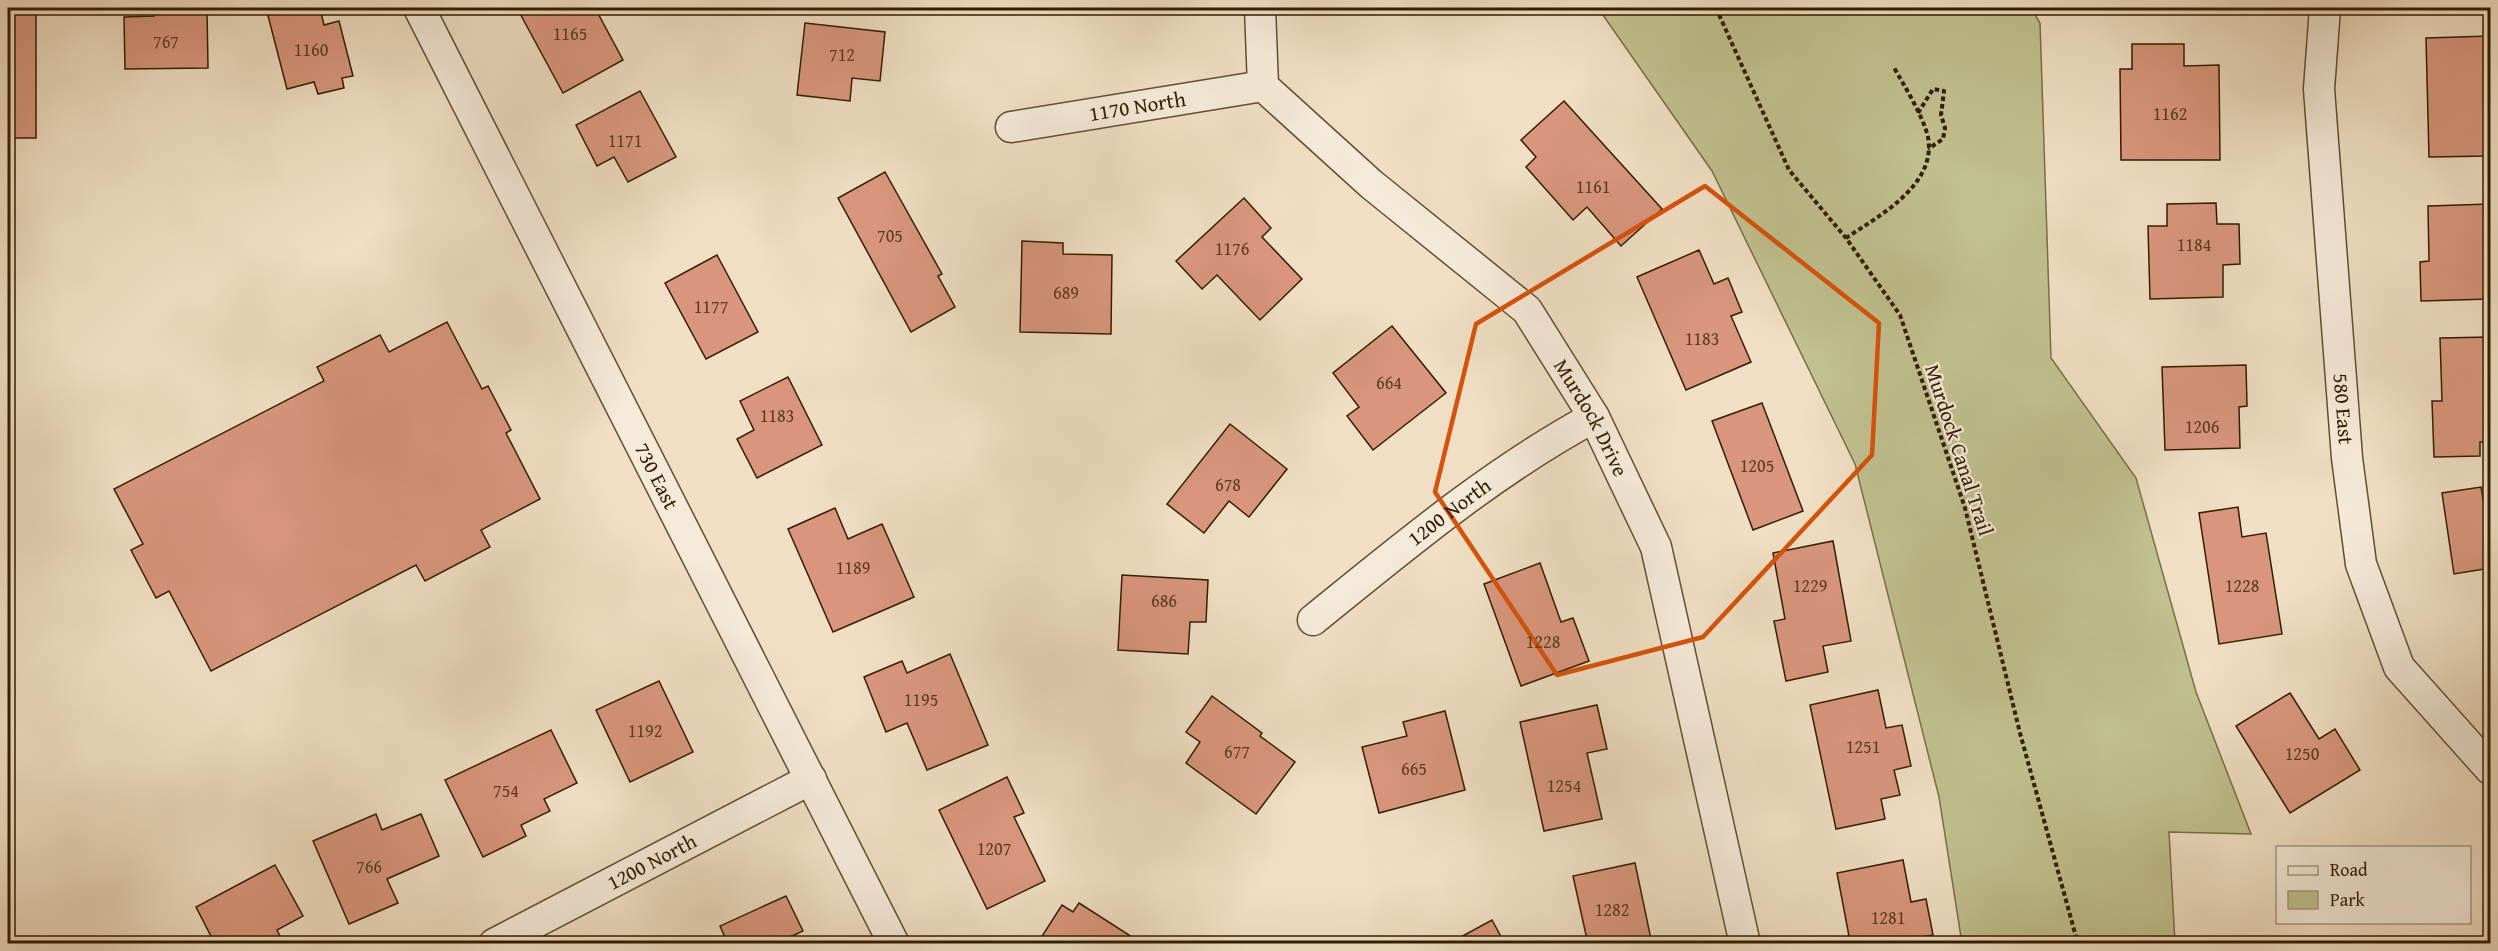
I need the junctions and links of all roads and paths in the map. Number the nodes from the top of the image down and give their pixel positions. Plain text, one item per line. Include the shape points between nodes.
1 (419, 8) edge
2 (1260, 8) edge
3 (1716, 8) edge
4 (2325, 8) edge
5 (1893, 66) dead end
6 (1263, 86) junction
7 (1918, 114) junction
8 (1011, 128) dead end
9 (1927, 149) junction
10 (1846, 238) junction
11 (1594, 417) junction
12 (1313, 620) dead end
13 (2490, 769) edge
14 (811, 779) junction
15 (494, 944) edge
16 (894, 944) edge
17 (1745, 944) edge
18 (2078, 944) edge

1 - 14 street, 730 East
2 - 6 street
3 - 10 path, Murdock Canal Trail via 1789,171
4 - 13 street, 580 East via 2319,89 2348,458 2361,564 2399,667
5 - 7 path
6 - 8 street, 1170 North
6 - 11 street, Murdock Drive via 1371,184 1527,310
7 - 9 path via 1928,137
7 - 9 path via 1933,89 1944,91 1943,139
9 - 10 path via 1925,168 1901,201
10 - 18 path, Murdock Canal Trail via 1900,315 1965,508 2019,733
11 - 12 street, 1200 North via 1550,441 1438,521
11 - 17 street, Murdock Drive via 1656,547
14 - 15 street, 1200 North
14 - 16 street, 730 East

